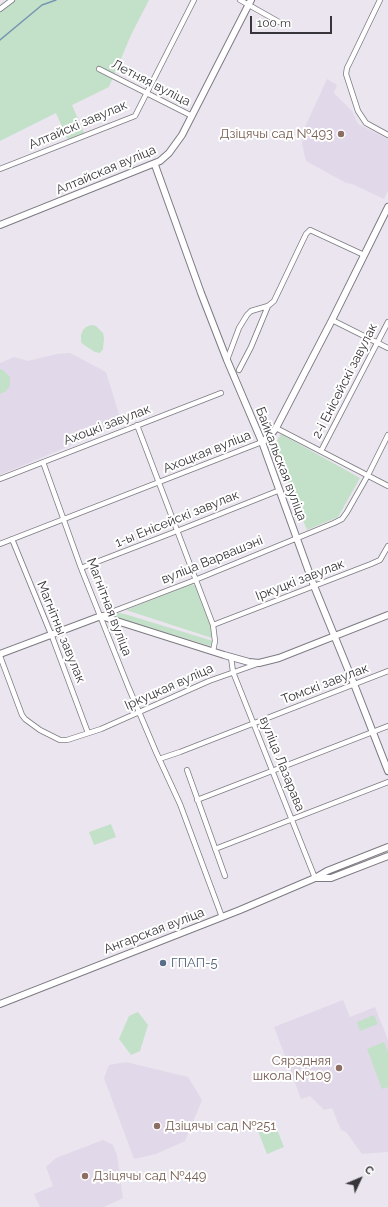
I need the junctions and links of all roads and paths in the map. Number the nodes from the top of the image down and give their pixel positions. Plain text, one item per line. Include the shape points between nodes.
1 (12, 0) edge
2 (194, 0) edge
3 (240, 0) edge
4 (380, 0) edge
5 (249, 3) edge
6 (0, 9) edge
7 (279, 22) dead end
8 (100, 69) dead end
9 (147, 93) junction
10 (192, 116) junction
11 (388, 135) edge
12 (154, 165) junction
13 (0, 169) edge
14 (388, 208) edge
15 (0, 226) edge
16 (364, 255) junction
17 (268, 306) junction
18 (332, 320) junction
19 (388, 322) edge
20 (377, 343) junction
21 (388, 348) edge
22 (227, 360) junction
23 (239, 370) dead end
24 (221, 393) dead end
25 (137, 425) junction
26 (276, 428) junction
27 (388, 435) edge
28 (262, 442) junction
29 (321, 451) junction
30 (43, 462) junction
31 (368, 475) junction
32 (0, 479) edge
33 (158, 483) junction
34 (388, 486) edge
35 (280, 490) junction
36 (63, 519) junction
37 (177, 531) junction
38 (297, 538) junction
39 (12, 539) junction
40 (0, 544) edge
41 (388, 546) edge
42 (82, 568) junction
43 (195, 580) junction
44 (314, 586) junction
45 (388, 615) edge
46 (101, 616) junction
47 (213, 625) junction
48 (51, 634) junction
49 (334, 636) junction
50 (213, 651) junction
51 (0, 655) edge
52 (231, 657) junction
53 (259, 663) junction
54 (388, 671) edge
55 (233, 672) junction
56 (354, 684) junction
57 (139, 712) junction
58 (254, 724) junction
59 (388, 726) edge
60 (372, 732) junction
61 (88, 733) junction
62 (159, 759) junction
63 (187, 770) dead end
64 (273, 771) junction
65 (388, 771) edge
66 (388, 782) edge
67 (197, 800) junction
68 (292, 819) junction
69 (388, 847) edge
70 (215, 849) junction
71 (388, 856) edge
72 (225, 876) dead end
73 (315, 878) junction
74 (222, 917) junction
75 (0, 1004) edge

1 - 6 street
2 - 9 street, Алтайскі завулак
3 - 5 street
4 - 11 street via 346,74 358,111 366,123
5 - 7 street
5 - 10 main road, Алтайская вуліца
8 - 9 street, Летняя вуліца
9 - 10 street, Летняя вуліца
9 - 13 street, Алтайскі завулак via 135,116
10 - 12 main road, Алтайская вуліца via 174,147
12 - 15 main road, Алтайская вуліца
12 - 22 main road, Байкальская вуліца
14 - 16 main road, Ахоцкая вуліца
16 - 17 street via 310,230 274,301
16 - 18 main road, Ахоцкая вуліца
17 - 22 street via 246,315
17 - 23 street
18 - 20 street
18 - 26 main road, Ахоцкая вуліца
19 - 20 street, 2-і Енісейскі завулак
20 - 21 street
20 - 29 street, 2-і Енісейскі завулак
22 - 28 main road, Байкальская вуліца
24 - 25 street, Ахоцкі завулак
25 - 30 street, Ахоцкі завулак
25 - 33 street
26 - 28 main road, Ахоцкая вуліца
26 - 29 street
27 - 31 street, вуліца Варвашэні
28 - 33 street, Ахоцкая вуліца
28 - 35 main road, Байкальская вуліца
29 - 31 street
30 - 32 street, Ахоцкі завулак
30 - 36 street, Магнітная вуліца
31 - 34 street
31 - 38 street, вуліца Варвашэні via 342,519
33 - 36 street, Ахоцкая вуліца
33 - 37 street
35 - 37 street, 1-ы Енісейскі завулак
35 - 38 main road, Байкальская вуліца
36 - 39 street, Ахоцкая вуліца
36 - 42 street, Магнітная вуліца
37 - 42 street, 1-ы Енісейскі завулак
37 - 43 street
38 - 43 street, вуліца Варвашэні
38 - 44 main road, Байкальская вуліца
39 - 40 street, Ахоцкая вуліца
39 - 48 street, Магнітны завулак
41 - 44 street, Іркуцкі завулак via 380,560
42 - 46 street, Магнітная вуліца
43 - 46 street, вуліца Варвашэні
43 - 47 street
44 - 47 street, Іркуцкі завулак
44 - 49 main road, Байкальская вуліца
45 - 49 main road, Іркуцкая вуліца
46 - 48 main road, вуліца Варвашэні
46 - 50 main road
46 - 57 street, Магнітная вуліца
47 - 50 street
48 - 51 main road, вуліца Варвашэні
48 - 61 street, Магнітны завулак
49 - 53 main road, Іркуцкая вуліца via 280,658
49 - 56 main road, Байкальская вуліца
50 - 52 main road
51 - 61 street, Іркуцкая вуліца via 25,719 60,740
52 - 53 main road
52 - 55 street, вуліца Лазарава
53 - 55 street, Іркуцкая вуліца
54 - 56 street, Томскі завулак
55 - 57 street, Іркуцкая вуліца
55 - 58 street, вуліца Лазарава
56 - 58 street, Томскі завулак
56 - 60 main road, Байкальская вуліца
57 - 61 street, Іркуцкая вуліца
57 - 62 street, Магнітная вуліца
58 - 62 street, Томскі завулак
58 - 64 street, вуліца Лазарава
59 - 60 street
60 - 64 street
60 - 65 main road, Байкальская вуліца
62 - 74 street, Магнітная вуліца via 180,804
63 - 67 street
64 - 67 street
64 - 68 street, вуліца Лазарава
66 - 68 street
67 - 70 street
68 - 70 street
68 - 73 street, вуліца Лазарава
69 - 73 main road, Ангарская вуліца
70 - 72 street
71 - 73 main road, Ангарская вуліца via 331,878
73 - 74 main road, Ангарская вуліца
74 - 75 main road, Ангарская вуліца

